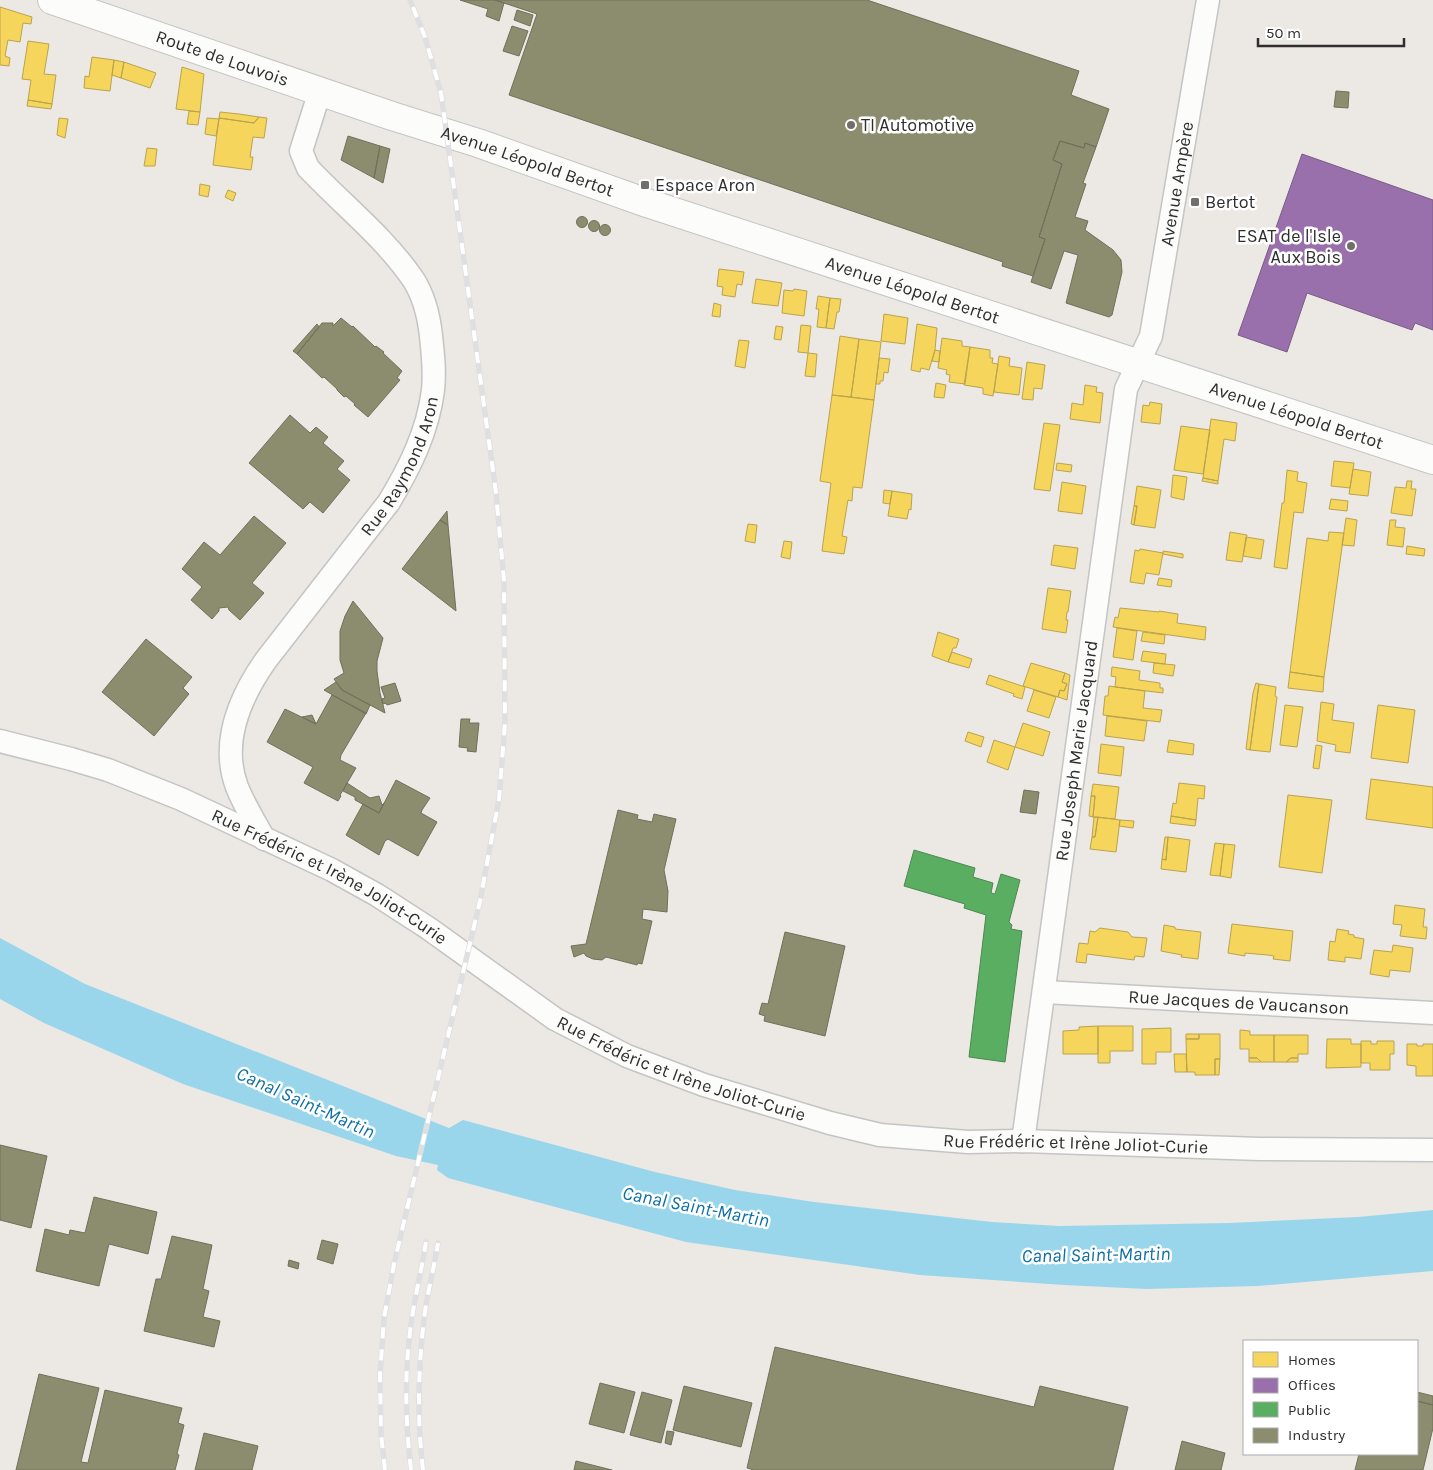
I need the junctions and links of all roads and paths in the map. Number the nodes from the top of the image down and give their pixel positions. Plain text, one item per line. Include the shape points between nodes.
1 (52, 0) edge
2 (1208, 0) edge
3 (320, 91) junction
4 (392, 116) joint
5 (1138, 363) junction
6 (1433, 460) edge
7 (0, 741) edge
8 (264, 839) junction
9 (1044, 992) junction
10 (1433, 1013) edge
11 (1022, 1142) junction
12 (1433, 1150) edge

1 - 3 street, Route de Louvois
2 - 5 street, Avenue Ampère via 1151,336
3 - 4 street, Route de Louvois
3 - 8 street, Rue Raymond Aron via 300,151 308,168 397,258 414,280 426,307 434,361 434,389 427,421 405,476 389,502 266,660 240,706 230,751 232,770 237,787
4 - 5 street, Avenue Léopold Bertot
5 - 6 street, Avenue Léopold Bertot
5 - 9 street, Rue Joseph Marie Jacquard via 1126,389
7 - 8 street, Rue Frédéric et Irène Joliot-Curie via 108,770 181,799
8 - 11 street, Rue Frédéric et Irène Joliot-Curie via 377,894 555,1019 626,1056 704,1085 880,1135 968,1142
9 - 10 street, Rue Jacques de Vaucanson
9 - 11 street, Rue Joseph Marie Jacquard
11 - 12 street, Rue Frédéric et Irène Joliot-Curie

